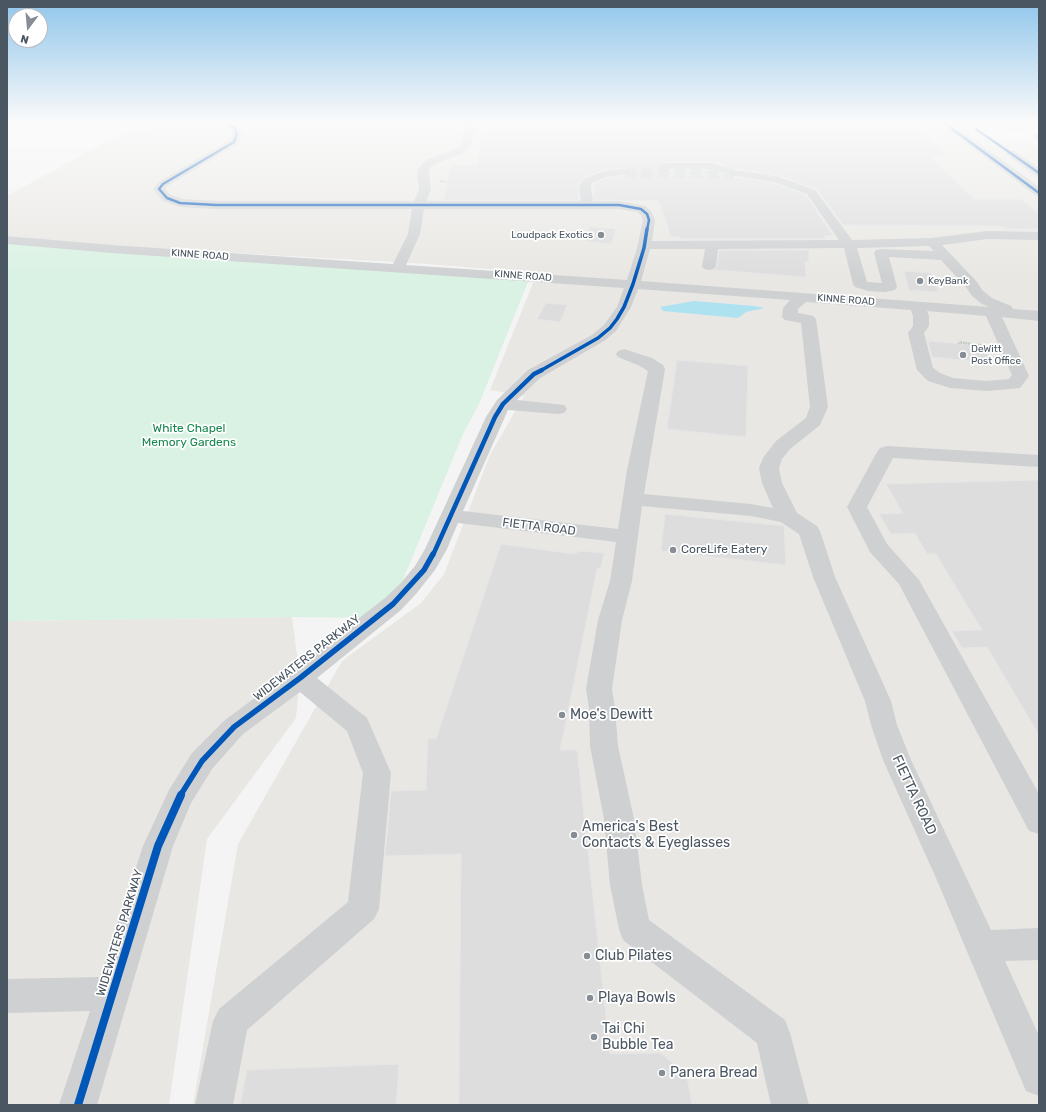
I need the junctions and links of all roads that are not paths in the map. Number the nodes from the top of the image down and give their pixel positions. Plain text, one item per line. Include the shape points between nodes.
1 (178, 174) edge
2 (423, 174) edge
3 (605, 174) tunnel mouth
4 (740, 174) tunnel mouth
5 (1013, 174) edge
6 (1039, 193) edge
7 (419, 205) junction
8 (588, 206) junction
9 (1039, 236) edge
10 (7, 240) edge
11 (931, 242) junction
12 (848, 244) junction
13 (644, 245) junction
14 (712, 245) junction
15 (944, 256) junction
16 (709, 266) dead end
17 (397, 268) junction
18 (633, 284) junction
19 (796, 303) junction
20 (917, 306) junction
21 (992, 312) junction
22 (1018, 314) junction
23 (1039, 316) edge
24 (624, 354) dead end
25 (503, 404) junction
26 (558, 409) dead end
27 (1039, 461) edge
28 (634, 499) junction
29 (452, 516) junction
30 (788, 517) junction
31 (627, 537) junction
32 (300, 678) junction
33 (1039, 822) edge
34 (1039, 944) edge
35 (982, 946) junction
36 (112, 994) junction
37 (7, 996) edge
38 (1039, 1078) edge
39 (78, 1105) edge
40 (214, 1105) edge
41 (790, 1105) edge

1 - 7 street via 159,189 166,198 180,203 216,206
2 - 7 street via 425,190
3 - 8 street via 588,181 585,186
4 - 12 street via 776,179 811,192
5 - 6 main road
7 - 8 street
7 - 17 street via 414,234
8 - 13 street, WIDEWATERS PARKWAY via 626,206 643,210 649,220
9 - 11 street via 988,235
10 - 17 street, KINNE ROAD
11 - 12 street
11 - 15 street
12 - 14 street
12 - 15 street via 852,250 860,284 868,287 890,287 881,253
13 - 14 street
13 - 18 street, WIDEWATERS PARKWAY
14 - 16 street
15 - 22 street via 987,301
17 - 18 street, KINNE ROAD
18 - 19 street, KINNE ROAD via 773,295
18 - 25 street, WIDEWATERS PARKWAY via 624,307 610,328 598,338 534,374
19 - 20 street, KINNE ROAD
19 - 30 street via 790,317 808,319 819,407 814,421 783,445 769,468 772,483
20 - 21 street, KINNE ROAD
20 - 21 street via 921,326 916,333 925,370 934,377 950,383 987,386 1014,384 1020,376
21 - 22 street, KINNE ROAD
22 - 23 street, KINNE ROAD
24 - 28 street via 657,369 637,470
25 - 26 street
25 - 29 street, WIDEWATERS PARKWAY
27 - 33 street via 887,452 857,507 878,547 908,580
28 - 30 street via 751,510
28 - 31 street
29 - 31 street, FIETTA ROAD
29 - 32 street, WIDEWATERS PARKWAY via 424,570 408,589 393,604
30 - 35 street, FIETTA ROAD via 809,531 824,577 878,702 897,760
31 - 41 street via 621,581 610,620 599,689 604,746 619,819 626,885 635,929 772,1033
32 - 36 street, WIDEWATERS PARKWAY via 234,726 202,761 179,798 158,846
32 - 40 street via 358,724 377,773 363,909 231,1021
34 - 35 street
35 - 38 street, FIETTA ROAD
36 - 37 street
36 - 39 street, WIDEWATERS PARKWAY

